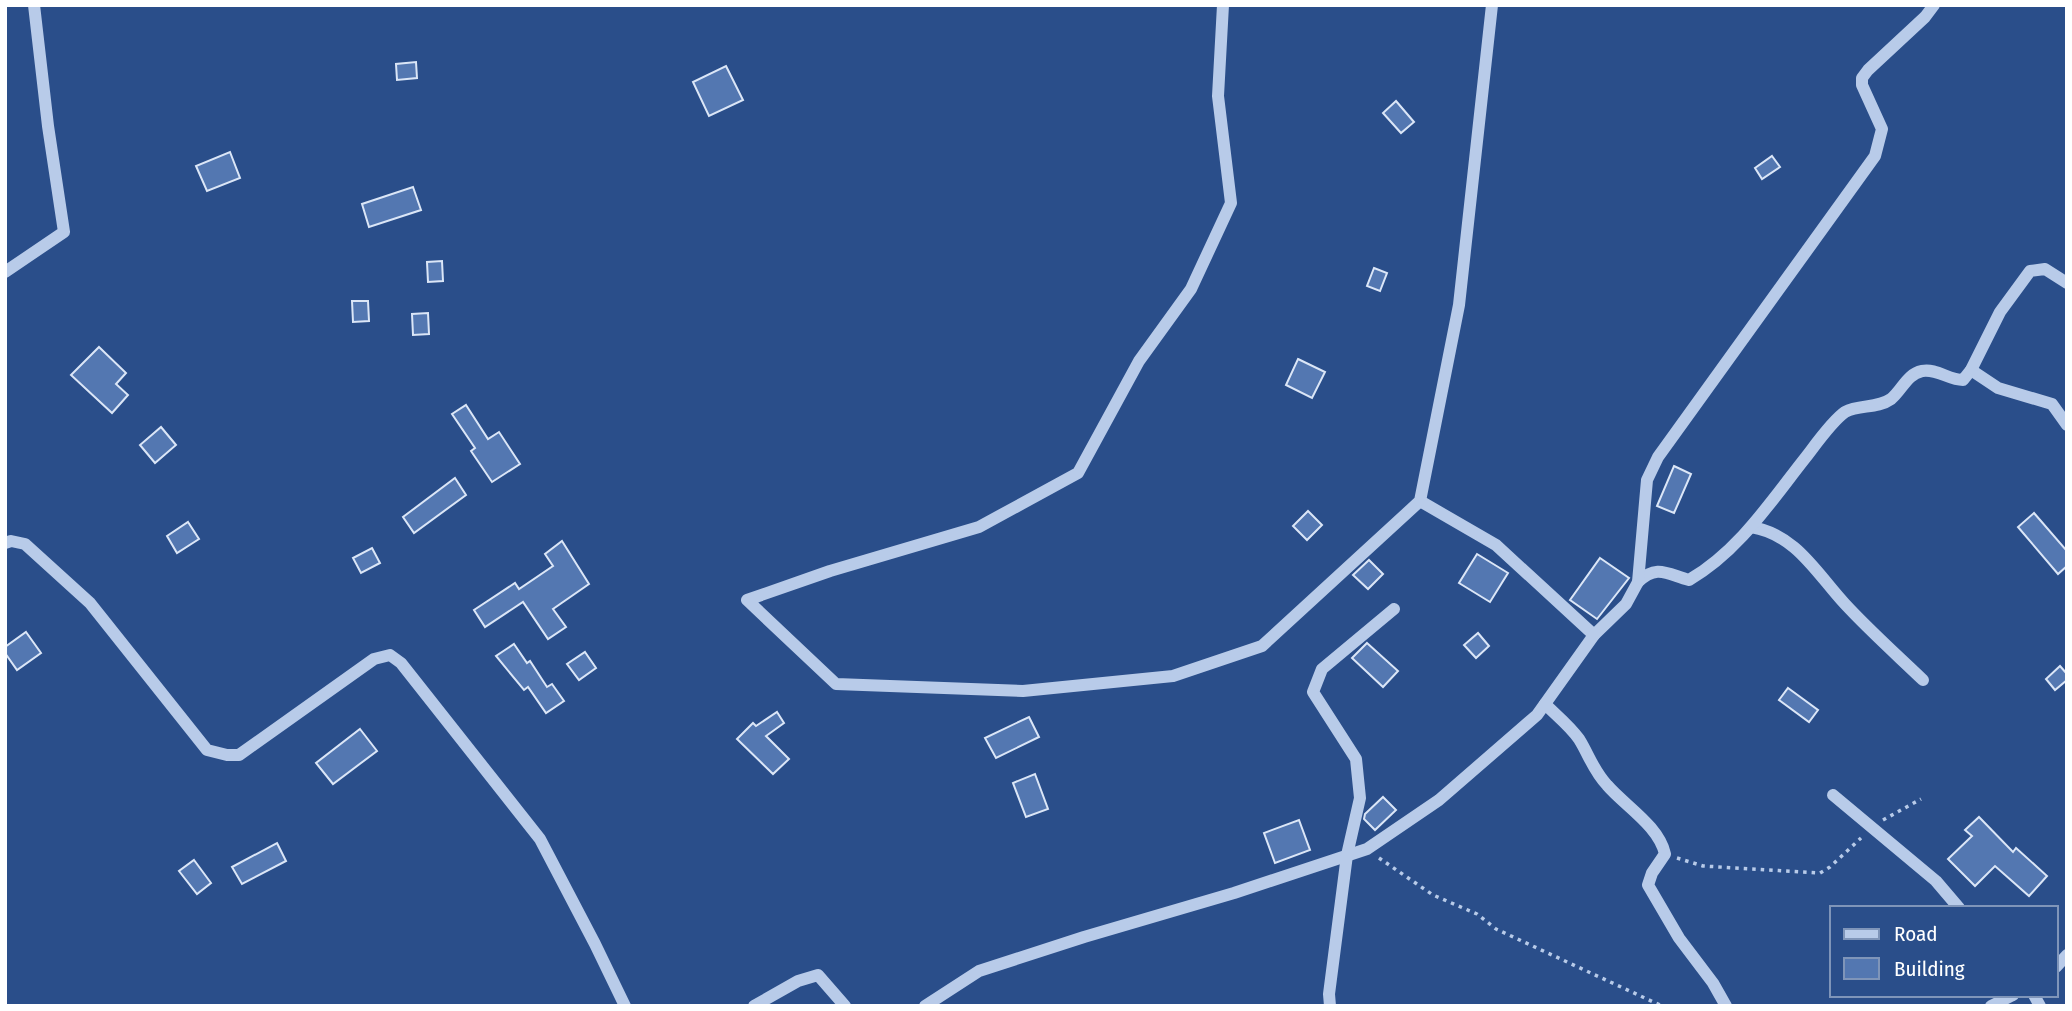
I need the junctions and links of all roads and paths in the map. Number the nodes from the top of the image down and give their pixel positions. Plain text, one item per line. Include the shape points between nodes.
1 (34, 5) edge
2 (1223, 5) edge
3 (1492, 5) edge
4 (1934, 5) edge
5 (5, 272) edge
6 (2067, 283) edge
7 (1971, 370) junction
8 (2067, 425) edge
9 (1420, 501) junction
10 (1751, 527) junction
11 (7, 539) edge
12 (1637, 582) junction
13 (1394, 609) dead end
14 (1594, 635) junction
15 (1923, 680) dead end
16 (1545, 704) junction
17 (1833, 795) dead end
18 (1921, 799) dead end
19 (1874, 828) junction
20 (1367, 849) junction
21 (1665, 854) junction
22 (1347, 855) junction
23 (1957, 906) edge
24 (2009, 997) edge
25 (625, 1006) edge
26 (754, 1006) edge
27 (845, 1006) edge
28 (925, 1006) edge
29 (1330, 1006) edge
30 (1662, 1006) edge
31 (1726, 1006) edge
32 (1991, 1006) edge

1 - 5 street via 64,232
2 - 9 street via 1218,96 1231,204 1191,289 1139,361 1078,473 979,527 747,600 836,684 1023,691 1173,676 1262,646
3 - 9 street via 1460,305
4 - 12 street via 1862,78 1882,129 1875,156 1658,457 1647,480
6 - 7 street via 2045,269 2030,271 2000,312
7 - 8 street via 1998,388 2052,404
7 - 10 street via 1963,380 1922,371 1875,407 1845,412
9 - 14 street via 1496,545
10 - 12 street via 1727,553 1689,580 1659,571
10 - 15 street via 1770,530 1793,547
11 - 25 street via 26,544 90,603 207,750 239,755 374,659 390,655 401,663 540,839
12 - 14 street via 1626,604
13 - 22 street via 1322,669 1312,692 1356,759 1360,798
14 - 16 street
16 - 20 street via 1439,800
16 - 21 street via 1578,738 1591,766 1607,785 1653,831
17 - 19 street
18 - 19 path
19 - 21 path via 1820,873 1703,866
19 - 23 street via 1936,881
20 - 22 street
20 - 30 path via 1433,895 1477,914 1496,929
21 - 31 street via 1648,885
22 - 28 street via 979,971
22 - 29 street
24 - 32 street
26 - 27 street via 818,975

